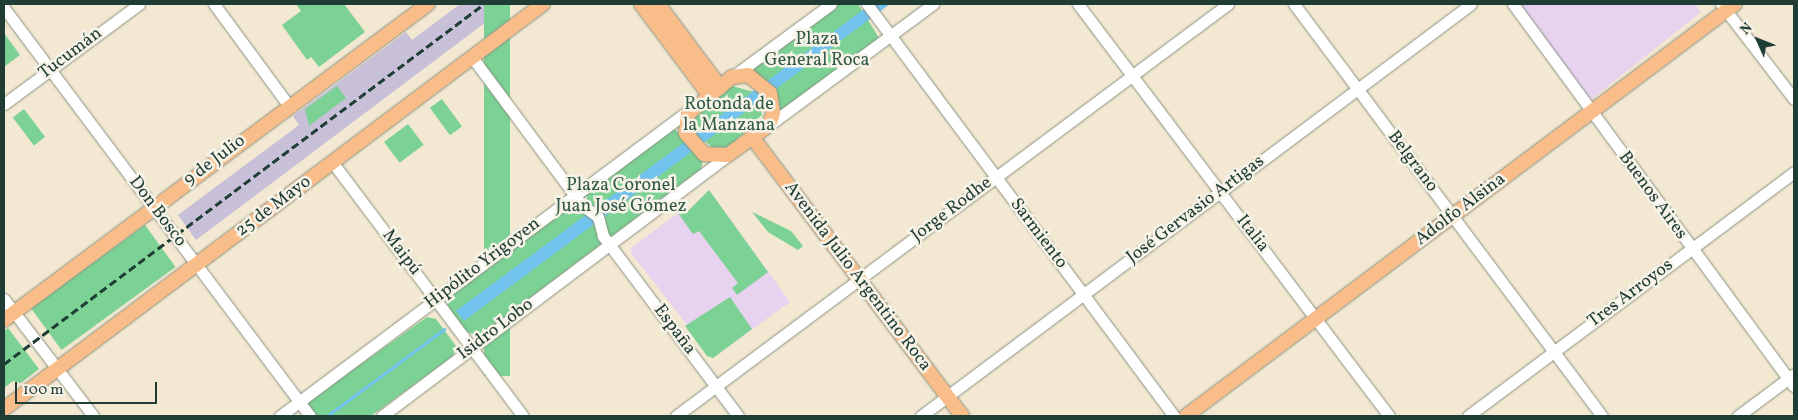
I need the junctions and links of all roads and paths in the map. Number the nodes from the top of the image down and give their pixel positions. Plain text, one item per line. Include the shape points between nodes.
1 (139, 4) edge
2 (214, 4) edge
3 (428, 4) edge
4 (543, 4) edge
5 (641, 4) edge
6 (658, 4) edge
7 (831, 4) edge
8 (867, 4) edge
9 (932, 4) edge
10 (1078, 4) edge
11 (1228, 4) edge
12 (1294, 4) edge
13 (1471, 4) edge
14 (1513, 4) edge
15 (1728, 6) edge
16 (4, 8) edge
17 (890, 35) junction
18 (472, 57) junction
19 (51, 69) junction
20 (1131, 76) junction
21 (732, 78) junction
22 (1358, 89) junction
23 (714, 91) junction
24 (1794, 99) edge
25 (4, 104) edge
26 (289, 106) junction
27 (693, 107) junction
28 (1591, 112) junction
29 (768, 125) junction
30 (748, 140) junction
31 (728, 155) junction
32 (333, 163) junction
33 (1794, 172) edge
34 (996, 177) junction
35 (1220, 192) junction
36 (575, 195) junction
37 (154, 208) junction
38 (1452, 216) junction
39 (610, 244) junction
40 (1691, 249) junction
41 (197, 265) junction
42 (855, 282) junction
43 (1083, 295) junction
44 (4, 299) edge
45 (435, 300) junction
46 (9, 316) edge
47 (1317, 318) junction
48 (472, 348) junction
49 (1554, 352) junction
50 (56, 369) junction
51 (1792, 380) edge
52 (716, 387) junction
53 (943, 400) junction
54 (299, 402) junction
55 (4, 408) edge
56 (93, 416) edge
57 (280, 416) edge
58 (310, 416) edge
59 (382, 416) edge
60 (522, 416) edge
61 (676, 416) edge
62 (738, 416) edge
63 (921, 416) edge
64 (950, 416) edge
65 (962, 416) edge
66 (1174, 416) edge
67 (1186, 416) edge
68 (1389, 416) edge
69 (1468, 416) edge
70 (1602, 416) edge
71 (1738, 416) edge

1 - 19 street, Tucumán
2 - 26 street
3 - 26 main road, 9 de Julio
4 - 18 main road, 25 de Mayo
5 - 23 main road
6 - 23 main road
7 - 21 street, Hipólito Yrigoyen
8 - 17 street, Sarmiento
9 - 17 street
10 - 20 street, Italia
11 - 20 street, Jorge Rodhe
12 - 22 street, Belgrano
13 - 22 street, José Gervasio Artigas
14 - 28 street, Buenos Aires
15 - 24 street
15 - 28 main road, Adolfo Alsina
16 - 19 street, Don Bosco
17 - 29 street
17 - 34 street, Sarmiento
18 - 32 main road, 25 de Mayo
18 - 36 street
19 - 25 street, Tucumán
19 - 37 street, Don Bosco
20 - 34 street, Jorge Rodhe
20 - 35 street, Italia
21 - 23 main road, Hipólito Yrigoyen
21 - 29 main road via 748,75 766,88 773,106
22 - 35 street, José Gervasio Artigas
22 - 38 street, Belgrano
23 - 27 main road, Hipólito Yrigoyen
26 - 37 main road, 9 de Julio
27 - 31 main road via 686,120 690,142 710,156
27 - 36 street, Hipólito Yrigoyen
28 - 38 main road, Adolfo Alsina
28 - 40 street, Buenos Aires
29 - 30 main road
30 - 31 main road
30 - 42 main road, Avenida Julio Argentino Roca
31 - 39 street, Isidro Lobo
32 - 41 main road, 25 de Mayo
32 - 45 street, Maipú
33 - 40 street, Tres Arroyos
34 - 42 street, Jorge Rodhe
34 - 43 street, Sarmiento
35 - 43 street, José Gervasio Artigas
35 - 47 street, Italia
36 - 39 street, España via 598,217
36 - 45 street, Hipólito Yrigoyen
37 - 41 street, Don Bosco
37 - 46 main road, 9 de Julio
38 - 47 main road, Adolfo Alsina
38 - 49 street, Belgrano
39 - 48 street, Isidro Lobo
39 - 52 street, España
40 - 49 street, Tres Arroyos
40 - 51 street, Buenos Aires
41 - 50 main road, 25 de Mayo
41 - 54 street, Don Bosco
42 - 52 street, Jorge Rodhe
42 - 53 main road, Avenida Julio Argentino Roca
43 - 53 street, José Gervasio Artigas
43 - 66 street, Sarmiento
44 - 46 street
45 - 48 street, Maipú
45 - 54 street, Hipólito Yrigoyen
46 - 50 street
47 - 67 main road, Adolfo Alsina
47 - 68 street, Italia
48 - 59 street, Isidro Lobo
48 - 60 street, Maipú
49 - 69 street, Tres Arroyos
49 - 70 street, Belgrano
50 - 55 main road, 25 de Mayo
50 - 56 street
51 - 71 street
52 - 61 street, Jorge Rodhe
52 - 62 street, España
53 - 63 street, José Gervasio Artigas
53 - 64 main road, Avenida Julio Argentino Roca
53 - 65 main road, Avenida Julio Argentino Roca
54 - 57 street, Hipólito Yrigoyen
54 - 58 street, Don Bosco

